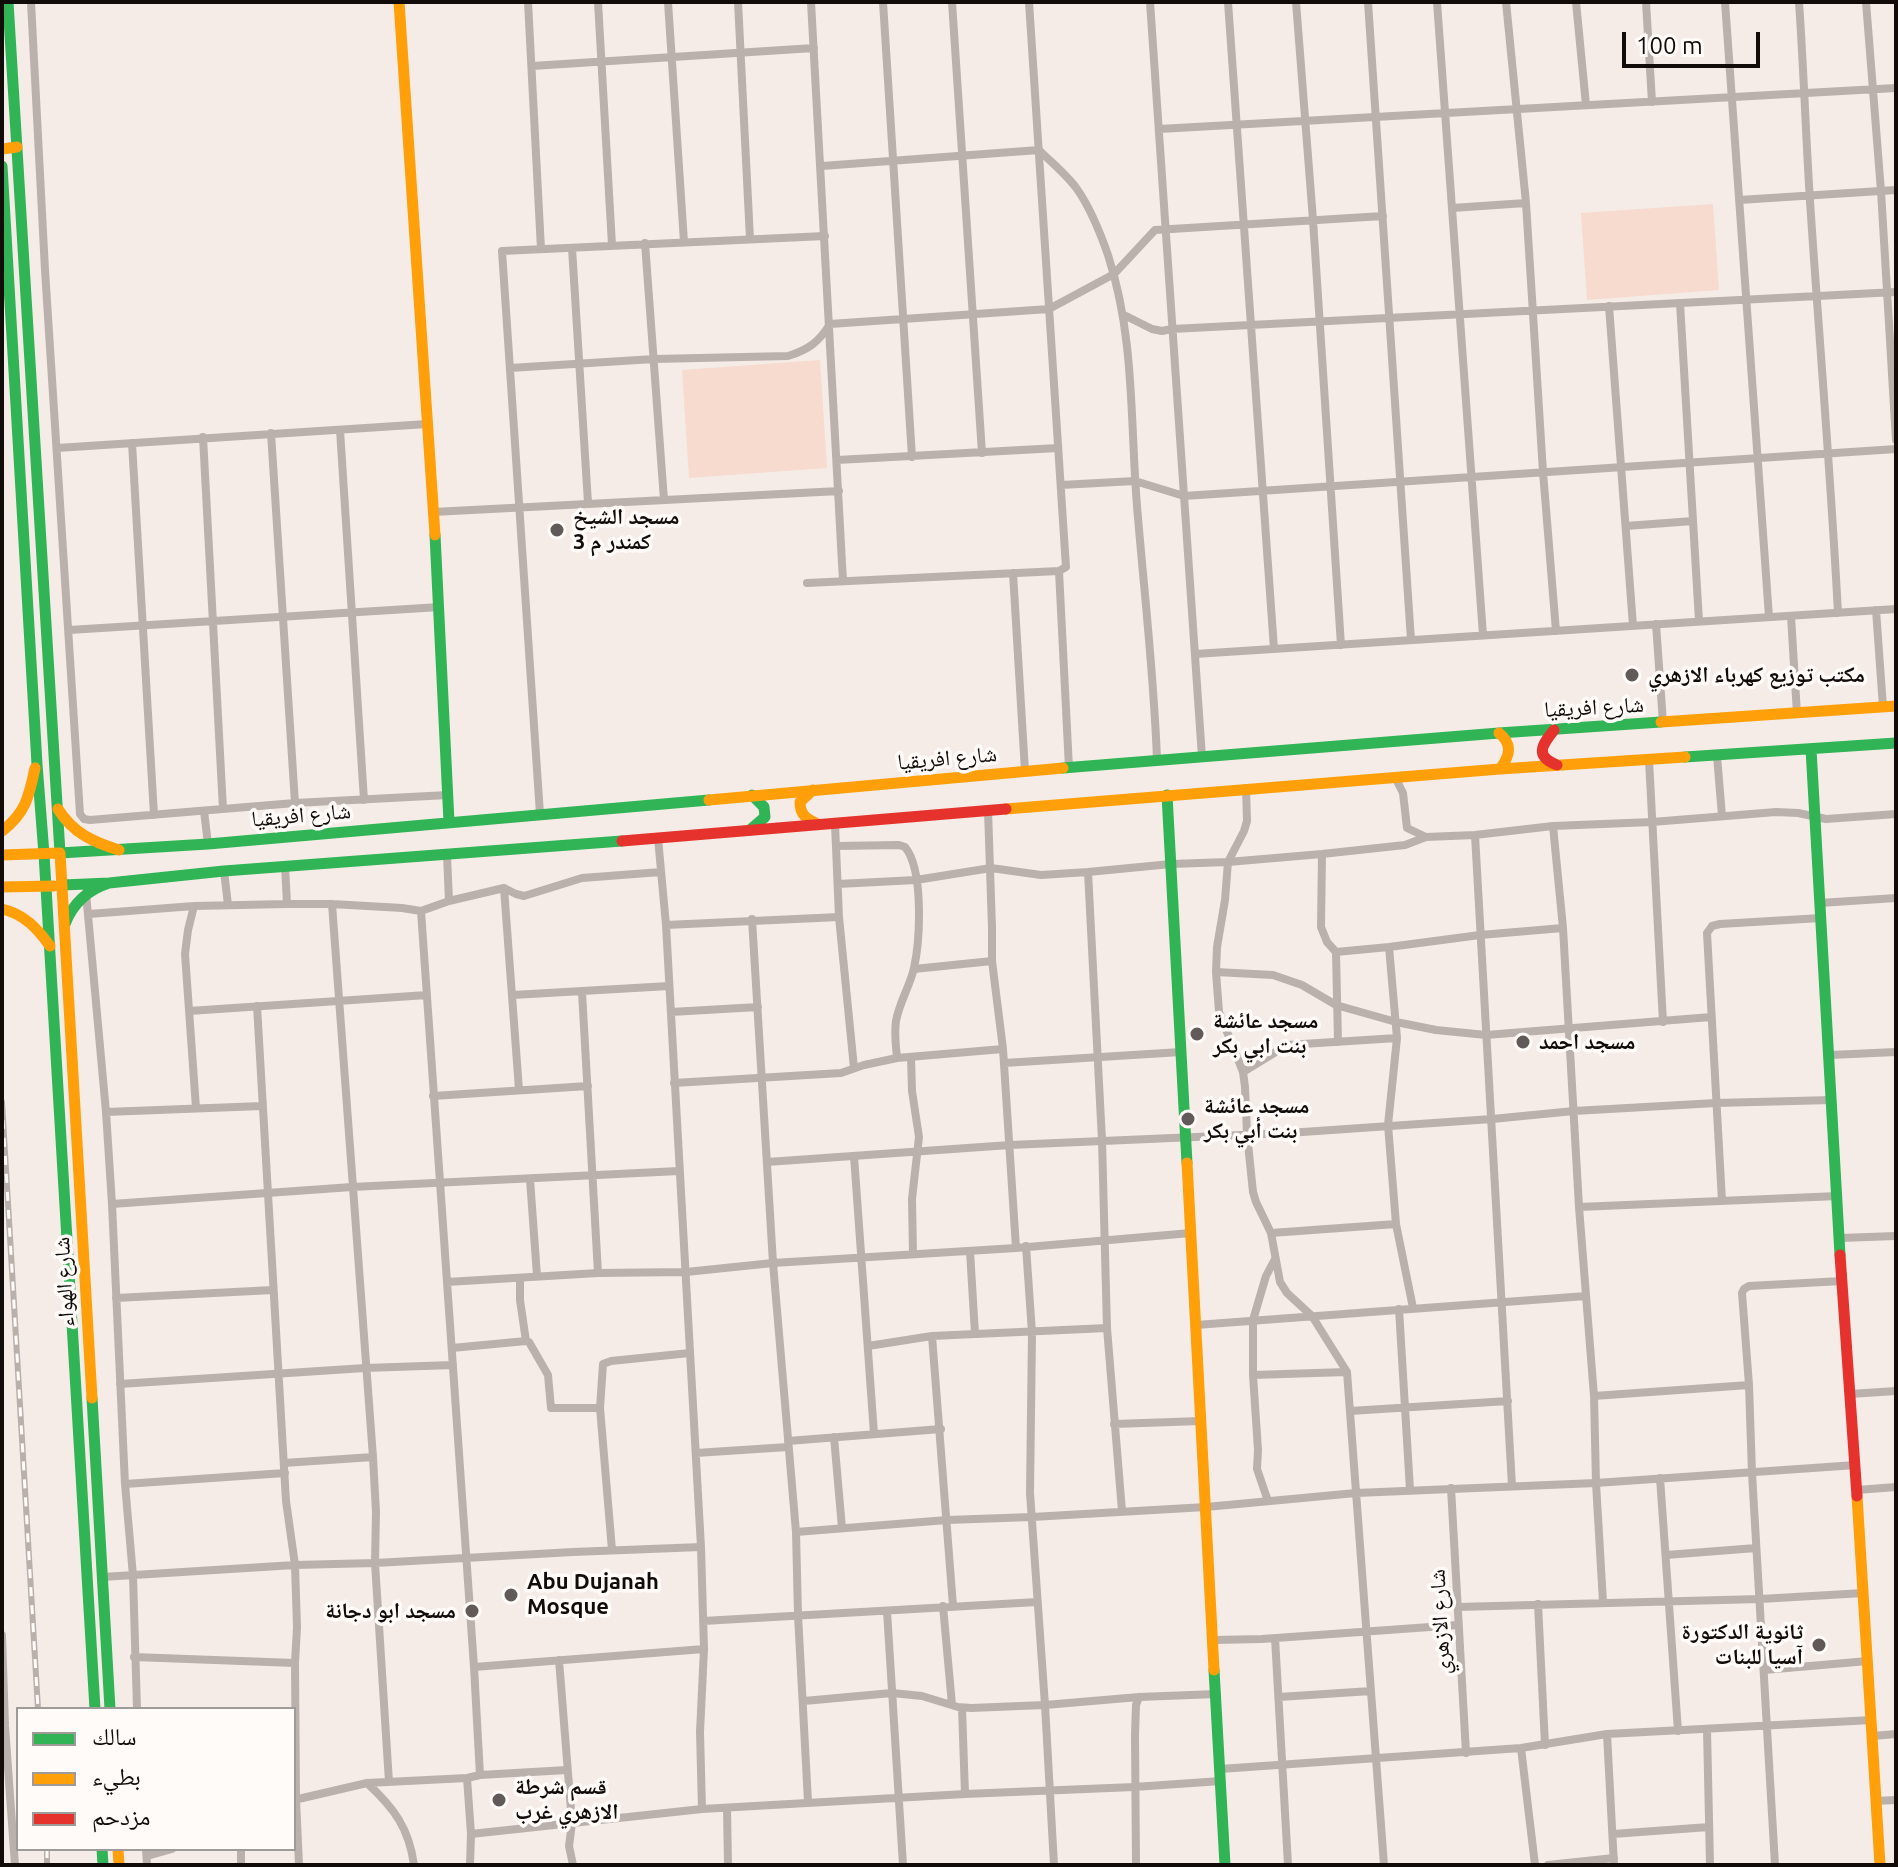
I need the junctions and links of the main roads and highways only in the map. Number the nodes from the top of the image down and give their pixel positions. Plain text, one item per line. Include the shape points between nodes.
1 (8, 2) edge
2 (399, 2) edge
3 (17, 147) junction
4 (2, 149) edge
5 (19, 161) junction
6 (2, 164) edge
7 (2, 190) edge
8 (1896, 706) edge
9 (1554, 730) junction
10 (1499, 733) junction
11 (1896, 743) edge
12 (1811, 749) junction
13 (37, 764) junction
14 (1558, 765) junction
15 (1500, 769) junction
16 (813, 790) junction
17 (752, 795) junction
18 (1167, 795) junction
19 (56, 802) junction
20 (449, 822) junction
21 (820, 824) junction
22 (2, 831) edge
23 (749, 831) junction
24 (119, 850) junction
25 (60, 853) junction
26 (44, 854) junction
27 (2, 855) edge
28 (109, 883) junction
29 (63, 885) junction
30 (47, 886) junction
31 (2, 887) edge
32 (2, 909) edge
33 (64, 928) junction
34 (51, 947) junction
35 (95, 1707) edge
36 (110, 1707) edge
37 (1225, 1865) edge
38 (1880, 1865) edge

1 - 3 main road, شارع الهواء
2 - 20 main road via 440,607
3 - 4 main road
3 - 5 main road, شارع الهواء
5 - 6 main road
5 - 19 main road, شارع الهواء
6 - 7 main road, شارع الهواء
7 - 13 main road, شارع الهواء
8 - 9 main road, شارع افريقيا
9 - 10 main road, شارع افريقيا
9 - 14 main road via 1542,753
10 - 15 main road via 1510,749
10 - 16 main road, شارع افريقيا
11 - 12 main road
12 - 14 main road
12 - 38 main road
13 - 22 main road via 26,806
13 - 26 main road, شارع الهواء
14 - 15 main road
15 - 18 main road
16 - 17 main road, شارع افريقيا
16 - 21 main road via 800,802 800,810
17 - 20 main road, شارع افريقيا
17 - 23 main road via 764,807 765,817
18 - 21 main road
18 - 37 main road
19 - 24 main road via 77,834
19 - 25 main road, شارع الهواء
20 - 24 main road, شارع افريقيا
21 - 23 main road
23 - 28 main road
24 - 25 main road, شارع افريقيا
25 - 26 main road, شارع افريقيا
25 - 29 main road, شارع الهواء
26 - 27 main road, شارع افريقيا
26 - 30 main road, شارع الهواء
28 - 29 main road
28 - 33 main road via 86,893
29 - 30 main road
29 - 33 main road, شارع الهواء
30 - 31 main road
30 - 34 main road, شارع الهواء
32 - 34 main road via 30,922
33 - 36 main road, شارع الهواء
34 - 35 main road, شارع الهواء

